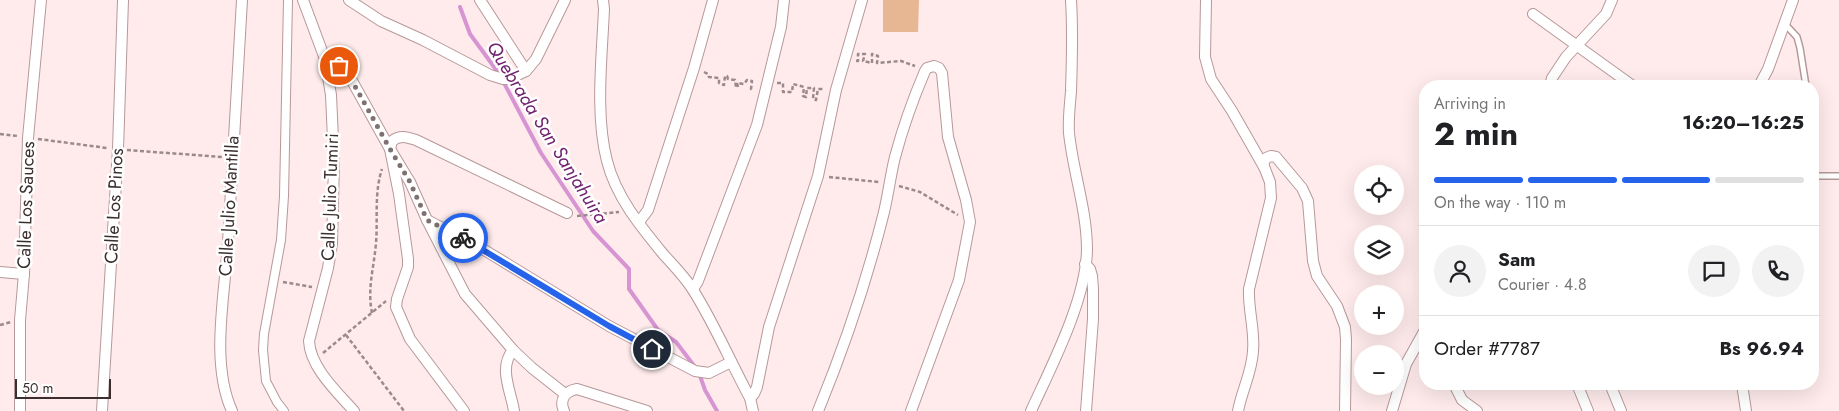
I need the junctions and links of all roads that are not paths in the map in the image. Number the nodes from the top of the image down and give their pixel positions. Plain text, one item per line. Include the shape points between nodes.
1 (41, 0) edge
2 (123, 0) edge
3 (242, 0) edge
4 (288, 0) edge
5 (303, 0) edge
6 (349, 0) edge
7 (480, 0) edge
8 (565, 0) edge
9 (603, 0) edge
10 (713, 0) edge
11 (784, 0) edge
12 (862, 0) edge
13 (1071, 0) edge
14 (1206, 0) edge
15 (1612, 0) edge
16 (1793, 0) edge
17 (1533, 14) dead end
18 (1784, 24) junction
19 (1576, 45) junction
20 (326, 59) junction
21 (526, 71) junction
22 (1552, 80) edge
23 (1625, 80) edge
24 (1762, 80) edge
25 (1805, 80) edge
26 (390, 149) junction
27 (1264, 167) junction
28 (1819, 176) edge
29 (1839, 176) edge
30 (567, 213) dead end
31 (427, 220) junction
32 (639, 222) junction
33 (1085, 264) junction
34 (0, 272) edge
35 (24, 274) junction
36 (693, 290) junction
37 (1419, 341) edge
38 (512, 350) junction
39 (731, 362) junction
40 (1457, 390) edge
41 (1579, 390) edge
42 (1612, 390) edge
43 (1743, 390) edge
44 (565, 394) junction
45 (750, 398) junction
46 (20, 411) edge
47 (102, 411) edge
48 (232, 411) edge
49 (284, 411) edge
50 (354, 411) edge
51 (464, 411) edge
52 (514, 411) edge
53 (564, 411) edge
54 (647, 411) edge
55 (753, 411) edge
56 (818, 411) edge
57 (911, 411) edge
58 (1032, 411) edge
59 (1086, 411) edge
60 (1238, 411) edge
61 (1345, 411) edge
62 (1392, 411) edge
63 (1477, 411) edge
64 (1588, 411) edge
65 (1621, 411) edge
66 (1746, 411) edge

1 - 35 street, Calle Los Sauces via 28,138
2 - 47 street, Calle Los Pinos via 118,149
3 - 48 street, Calle Julio Mantilla via 220,350 221,375
4 - 49 street via 281,240 264,334 263,363 266,381
5 - 20 street, Calle Julio Tumiri
6 - 21 street via 382,22 490,76 509,79
7 - 21 street
8 - 21 street via 536,59
9 - 32 street via 603,143 614,184
10 - 32 street via 648,210
11 - 36 street via 757,125
12 - 45 street via 836,90 818,176 769,327 757,387
13 - 33 street via 1069,131 1086,232
14 - 27 street via 1205,57 1210,79
15 - 19 street via 1606,14
16 - 18 street
17 - 19 street
18 - 24 street
18 - 25 lane via 1797,37
19 - 22 street
19 - 23 street
20 - 26 street via 339,66 351,79
20 - 50 street, Calle Julio Tumiri via 334,162 332,244 309,341 314,360
26 - 30 street via 396,138 404,136 416,140
26 - 31 street
26 - 51 street via 408,259 396,307 410,339
27 - 60 street via 1270,182 1271,198 1249,289 1253,356
27 - 61 street via 1266,158 1276,157 1308,201 1317,276 1337,306 1345,327
28 - 29 lane
31 - 38 street via 465,294
31 - 39 street via 695,372 709,373
32 - 36 street
33 - 58 street via 1077,302
33 - 59 street via 1090,268 1093,289
34 - 35 street
35 - 46 street, Calle Los Sauces via 20,320
36 - 39 street
37 - 62 street via 1406,364
38 - 44 street
38 - 52 street via 505,369
39 - 45 street
40 - 63 street via 1462,400
41 - 64 street
42 - 65 street
43 - 66 street
44 - 53 street
44 - 54 street via 577,389
45 - 55 street
56 - 57 street via 870,264 909,110 925,71 934,66 942,73 948,137 970,222 959,280

